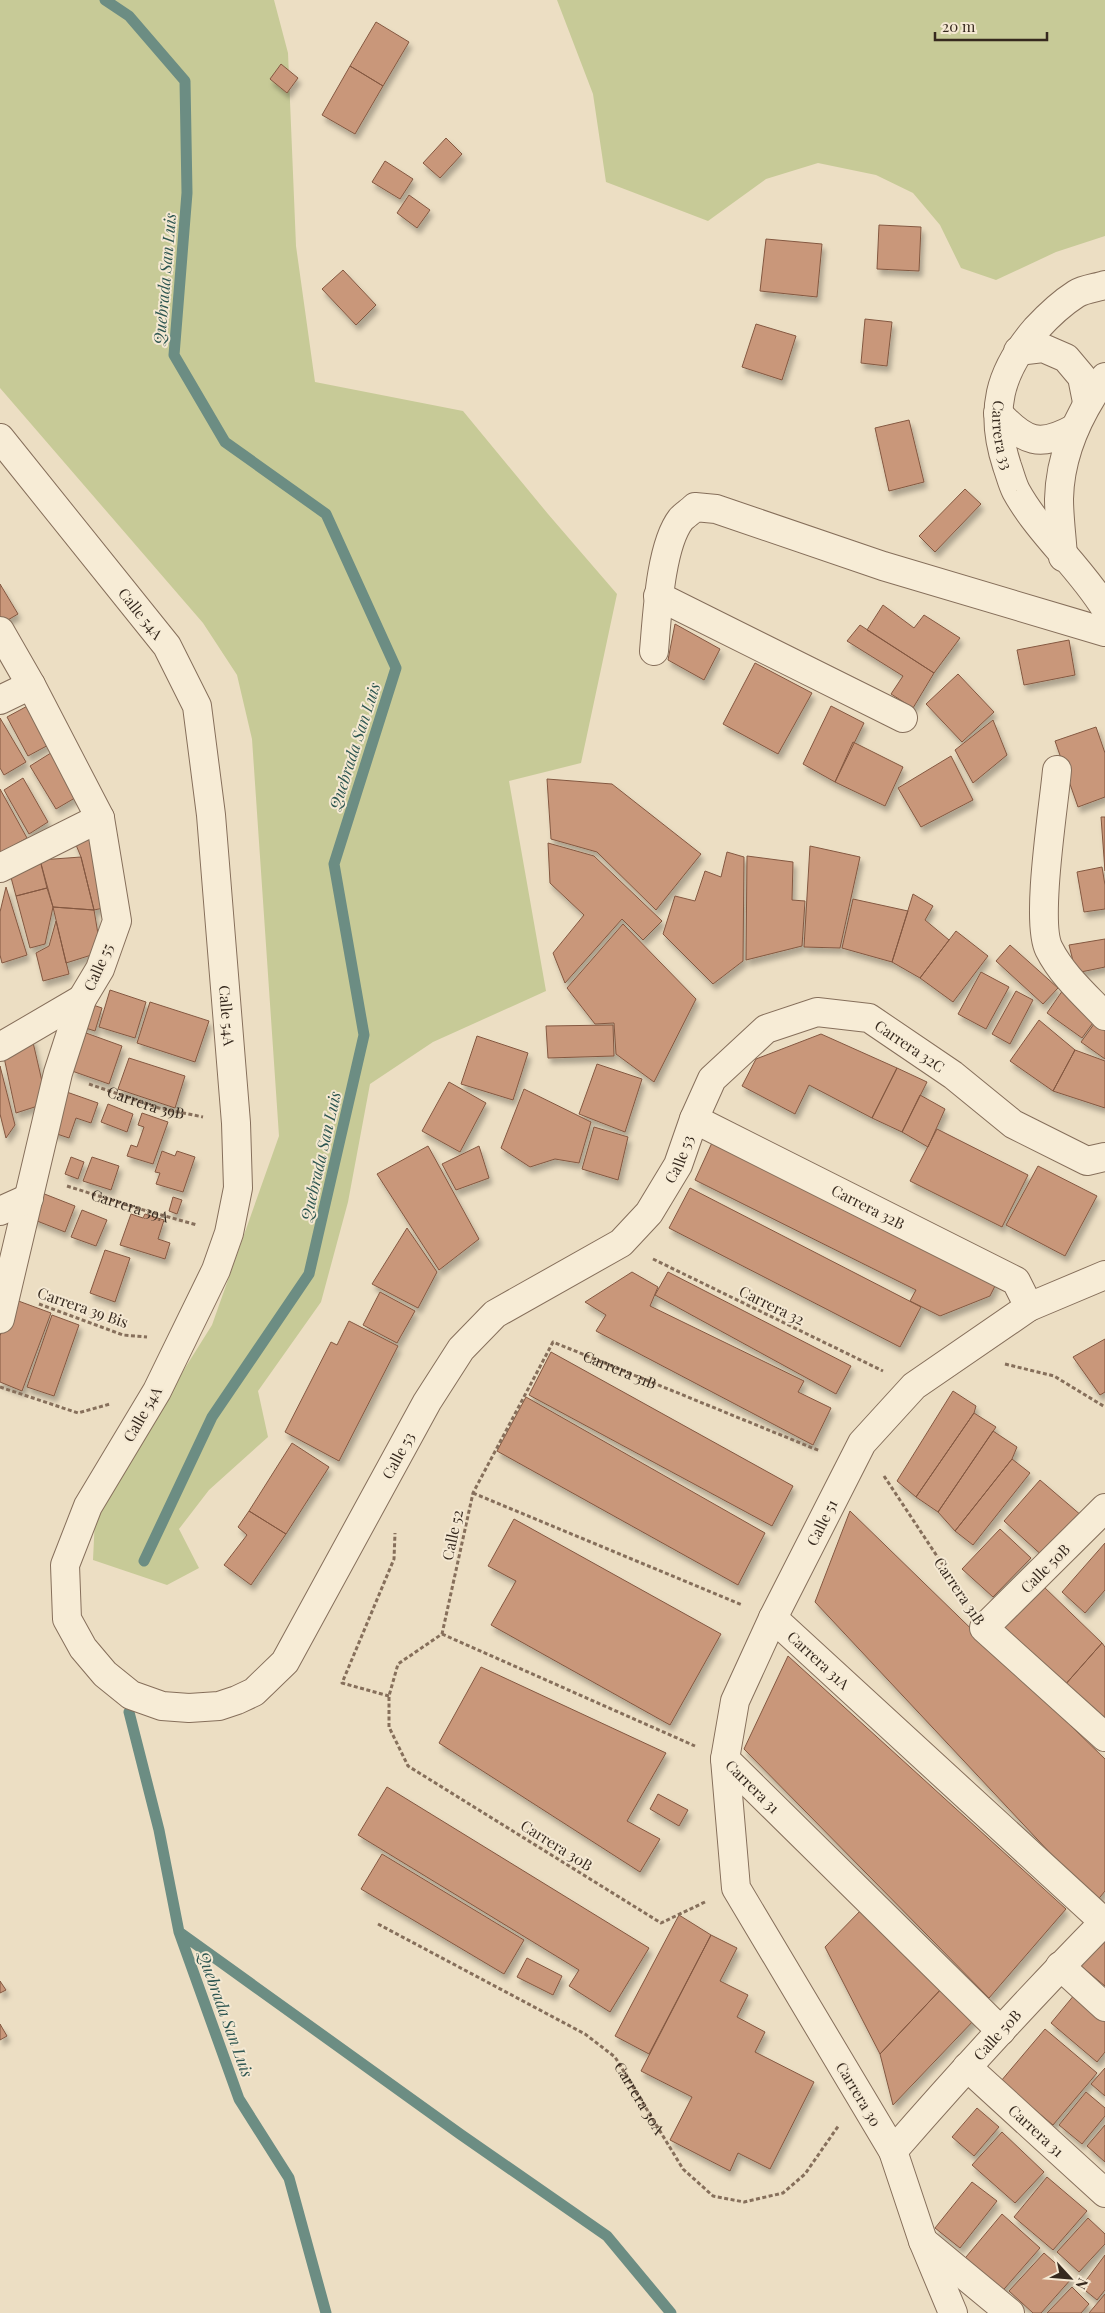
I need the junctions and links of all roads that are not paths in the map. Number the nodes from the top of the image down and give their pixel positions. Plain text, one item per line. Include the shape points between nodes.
1 (1105, 285) edge
2 (1018, 351) junction
3 (1105, 377) edge
4 (1087, 402) junction
5 (998, 413) junction
6 (1075, 428) junction
7 (0, 438) edge
8 (1063, 557) junction
9 (658, 596) junction
10 (1105, 608) edge
11 (0, 631) edge
12 (1105, 632) edge
13 (654, 651) dead end
14 (31, 685) junction
15 (0, 700) edge
16 (904, 718) dead end
17 (1057, 770) dead end
18 (100, 818) junction
19 (0, 868) edge
20 (82, 999) junction
21 (1105, 1016) edge
22 (0, 1047) edge
23 (712, 1079) joint
24 (694, 1119) junction
25 (1105, 1157) edge
26 (31, 1186) junction
27 (0, 1211) edge
28 (1105, 1275) edge
29 (1029, 1307) junction
30 (0, 1319) edge
31 (1105, 1508) edge
32 (773, 1618) junction
33 (66, 1619) joint
34 (984, 1628) joint
35 (1105, 1736) edge
36 (725, 1759) junction
37 (736, 1888) joint
38 (1105, 1921) edge
39 (1060, 1966) junction
40 (1105, 2006) edge
41 (1001, 2031) junction
42 (967, 2067) junction
43 (893, 2151) junction
44 (1105, 2193) edge
45 (923, 2241) junction
46 (953, 2313) edge
47 (1010, 2313) edge

1 - 2 street, Carrera 33 via 1077,294 1045,320
2 - 4 street via 1043,348 1066,358 1082,377
2 - 5 street, Carrera 33 via 1004,380
3 - 4 street
4 - 6 street
5 - 6 street via 1014,431 1034,440 1056,439
5 - 8 street, Carrera 33 via 1001,448 1015,490
6 - 8 street via 1061,475 1059,499
7 - 33 street, Calle 54A via 167,646 197,706 211,815 236,1123 238,1188 216,1270 156,1391 88,1506 65,1566
8 - 10 street, Carrera 33 via 1092,588
9 - 12 street via 671,537 681,519 695,507 716,509 883,566
9 - 13 street
9 - 16 street
11 - 14 street, Calle 55
14 - 15 street
14 - 18 street, Calle 55
17 - 21 street via 1043,906 1047,947 1064,973
18 - 19 street
18 - 20 street, Calle 55 via 117,921 100,968
20 - 22 street
20 - 26 street, Calle 55 via 58,1073
23 - 24 street, Calle 53
23 - 25 street, Carrera 32C via 766,1030 817,1012 869,1018 953,1075 1013,1124 1087,1161
24 - 29 street, Carrera 32B via 1016,1281
24 - 33 street, Calle 53 via 678,1165 649,1213 621,1243 495,1314 461,1349 427,1402 285,1662 254,1692 218,1706 189,1708 162,1706 131,1695 105,1674 83,1648
26 - 27 street
26 - 30 street, Calle 55
28 - 29 street, Calle 51
29 - 32 street, Calle 51 via 914,1386 858,1454
31 - 34 street, Calle 50B
32 - 36 street, Calle 51 via 735,1701
32 - 38 street, Carrera 31A
34 - 35 street, Carrera 31B
36 - 37 street, Calle 51
36 - 41 street, Carrera 31
37 - 43 street, Carrera 30
38 - 39 street, Calle 50B
39 - 40 street
39 - 41 street, Calle 50B
41 - 42 street, Calle 50B
42 - 43 street, Calle 50B
42 - 44 street, Carrera 31
43 - 45 street, Carrera 30
45 - 46 street, Carrera 30
45 - 47 street

